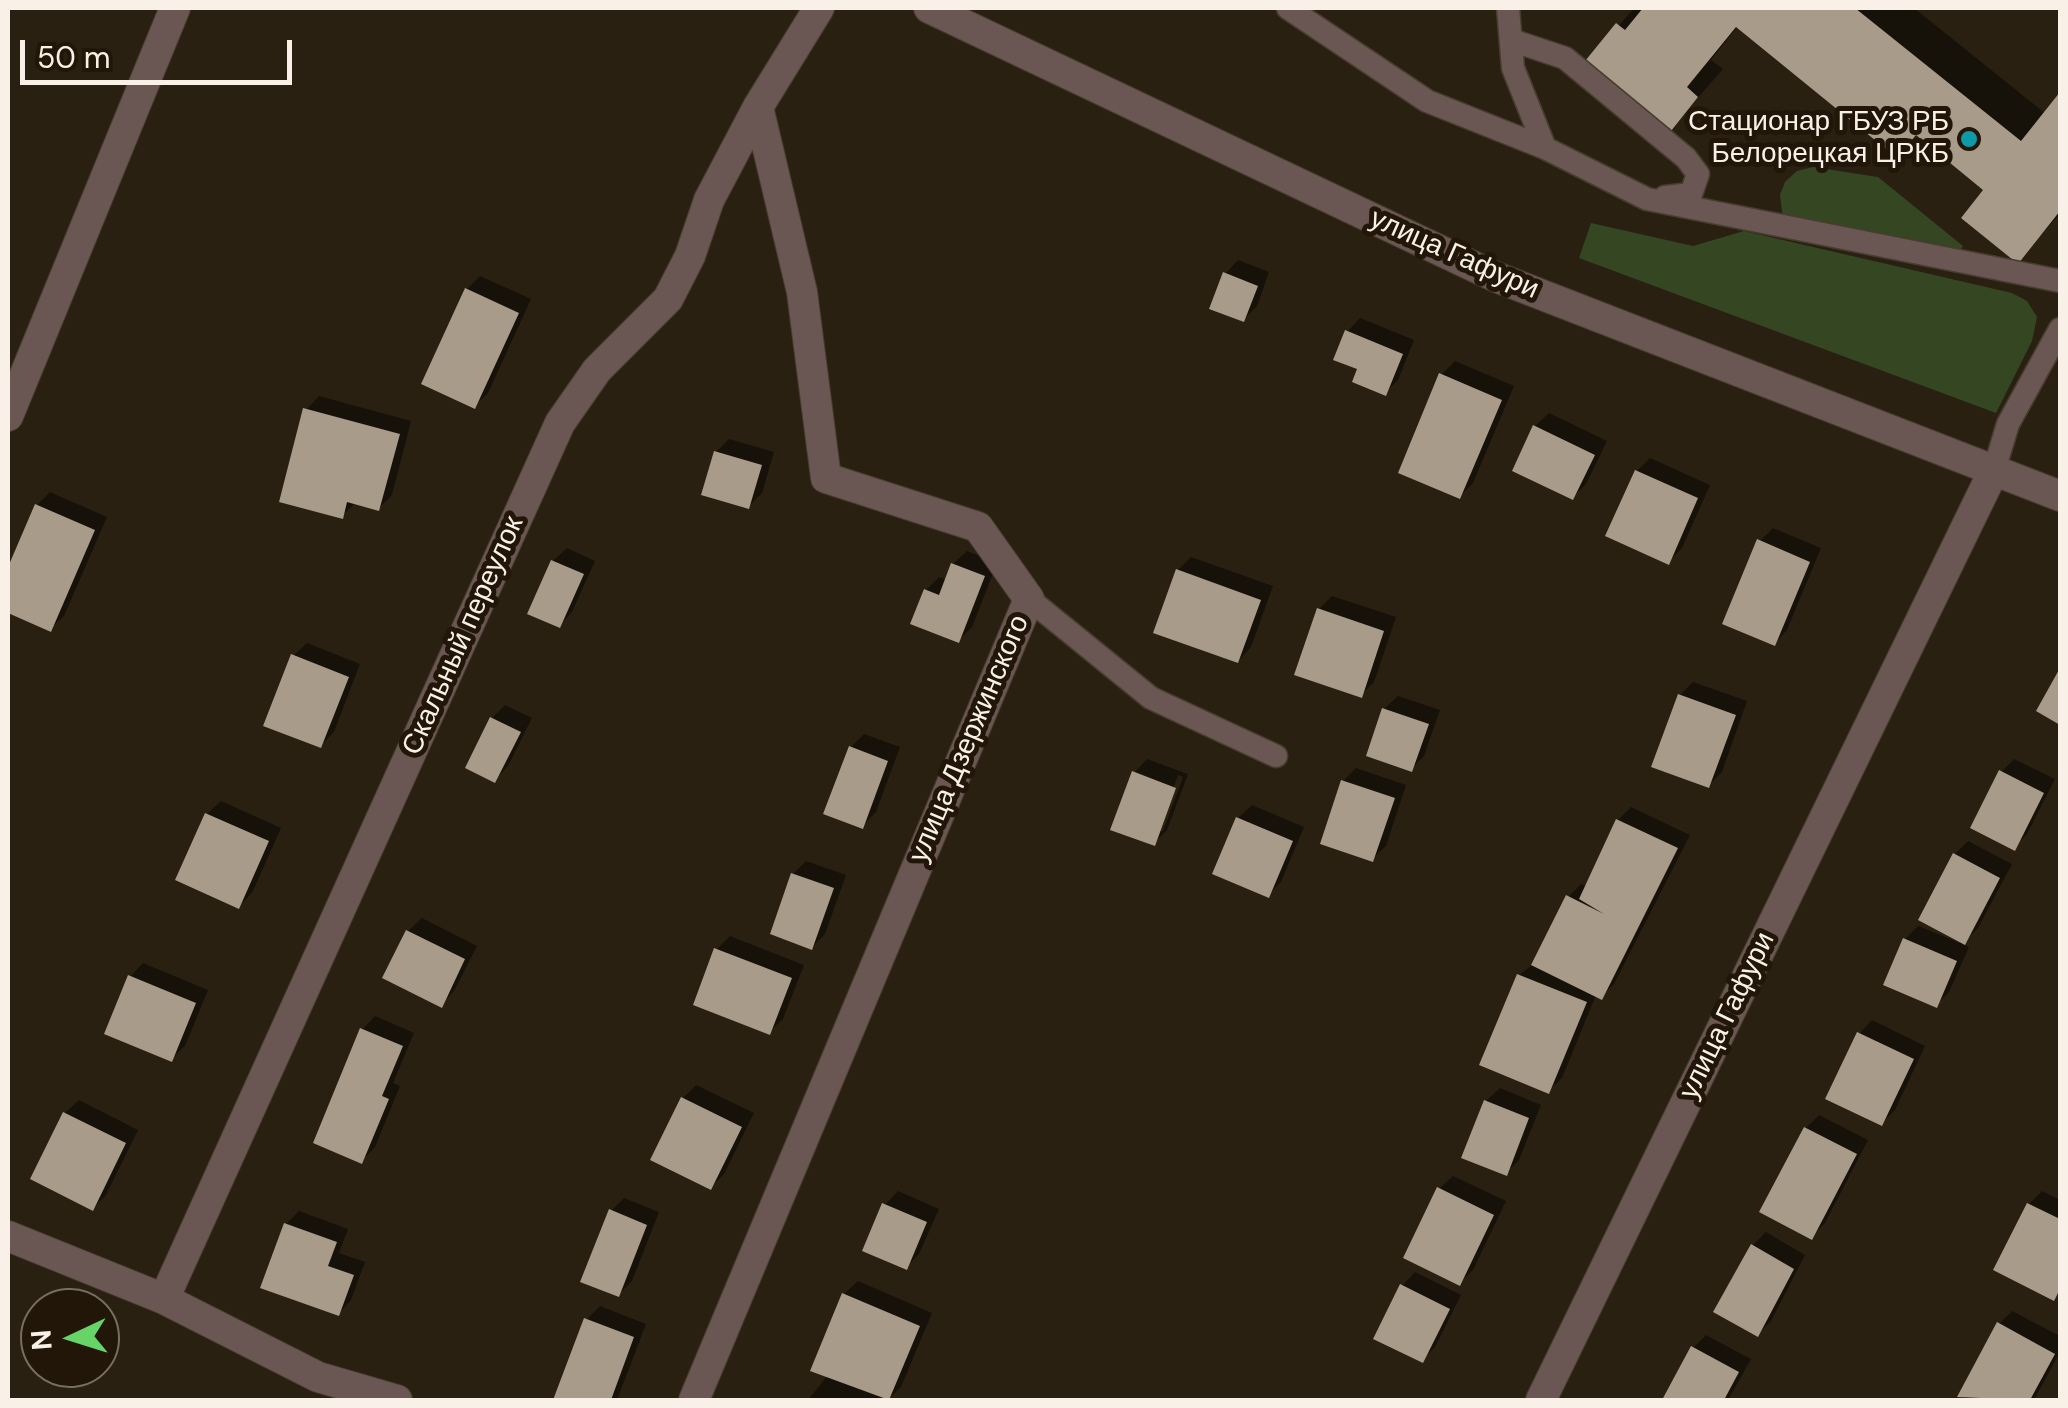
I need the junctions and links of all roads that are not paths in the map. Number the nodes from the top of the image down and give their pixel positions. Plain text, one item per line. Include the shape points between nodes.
1 (175, 8) edge
2 (819, 8) edge
3 (929, 8) edge
4 (1288, 8) edge
5 (1508, 8) edge
6 (1511, 40) junction
7 (758, 107) junction
8 (1545, 148) junction
9 (1647, 199) junction
10 (2060, 281) edge
11 (2060, 329) edge
12 (8, 416) edge
13 (1994, 470) junction
14 (2060, 496) edge
15 (1029, 599) junction
16 (1276, 756) dead end
17 (8, 1236) edge
18 (164, 1299) junction
19 (397, 1400) edge
20 (694, 1400) edge
21 (1541, 1400) edge

1 - 12 street
2 - 7 street, Скальный переулок
3 - 13 street, улица Гафури via 1496,277
4 - 8 lane via 1427,101
5 - 6 lane
6 - 8 lane via 1513,68
6 - 9 lane via 1565,58 1698,174 1690,194
7 - 15 street, улица Дзержинского via 802,292 826,478 978,527
7 - 18 street, Скальный переулок via 668,298 596,370 560,423
8 - 9 lane
9 - 10 lane
11 - 13 lane via 2008,424
13 - 14 street, улица Гафури
13 - 21 street, улица Гафури
15 - 16 lane via 1151,698
15 - 20 street, улица Дзержинского
17 - 18 street
18 - 19 street via 318,1377

